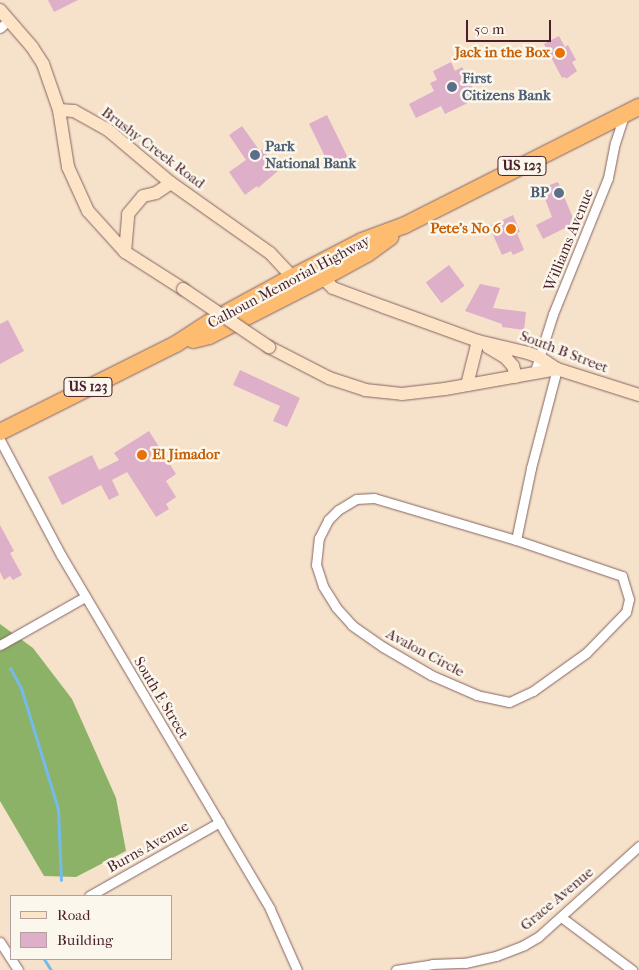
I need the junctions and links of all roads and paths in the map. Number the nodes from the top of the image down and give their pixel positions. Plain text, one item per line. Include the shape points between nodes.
1 (0, 10) edge
2 (4, 24) edge
3 (59, 110) junction
4 (632, 111) edge
5 (171, 183) junction
6 (405, 225) junction
7 (125, 252) junction
8 (292, 276) junction
9 (323, 278) junction
10 (478, 341) junction
11 (176, 344) junction
12 (539, 357) junction
13 (557, 369) junction
14 (534, 374) junction
15 (516, 377) junction
16 (467, 385) junction
17 (639, 395) edge
18 (0, 432) edge
19 (0, 440) edge
20 (516, 540) junction
21 (85, 597) junction
22 (0, 646) edge
23 (220, 822) junction
24 (639, 846) edge
25 (91, 895) edge
26 (561, 917) junction
27 (297, 970) edge
28 (396, 970) edge
29 (632, 970) edge

1 - 2 street
2 - 3 street via 43,64
3 - 5 street, Brushy Creek Road via 74,111 108,130
3 - 7 street via 68,166 88,211
4 - 6 highway, Calhoun Memorial Highway / US 123
4 - 12 street, Williams Avenue via 615,142 608,178
5 - 7 street via 156,194 143,196 128,214
5 - 8 street, Brushy Creek Road via 270,253
6 - 8 highway, Calhoun Memorial Highway / US 123 via 362,241
6 - 9 highway, Calhoun Memorial Highway / US 123 via 367,254
7 - 16 street, bridge via 268,347 329,378 365,390 402,394
8 - 11 highway, Calhoun Memorial Highway / US 123
9 - 10 street, South B Street via 333,288
9 - 11 highway, Calhoun Memorial Highway / US 123 via 209,336
10 - 12 street, South B Street
10 - 15 street, South B Street via 506,358
10 - 16 street
11 - 18 highway, Calhoun Memorial Highway / US 123
12 - 13 street, South B Street
12 - 14 street, Williams Avenue
13 - 14 street
13 - 17 street, South B Street
13 - 20 street
14 - 15 street
15 - 16 street
19 - 21 street, South E Street
20 - 20 street, Avalon Circle via 622,576 629,599 626,612 586,653 533,691 509,702 477,695 431,675 352,625 323,586 316,565 319,538 328,520 356,499 374,498 406,506
21 - 22 street
21 - 23 street, South E Street
23 - 25 street, Burns Avenue
23 - 27 street, South E Street via 270,909
24 - 26 street, Grace Avenue
26 - 28 street, Grace Avenue via 531,941 496,956 465,963
26 - 29 street

